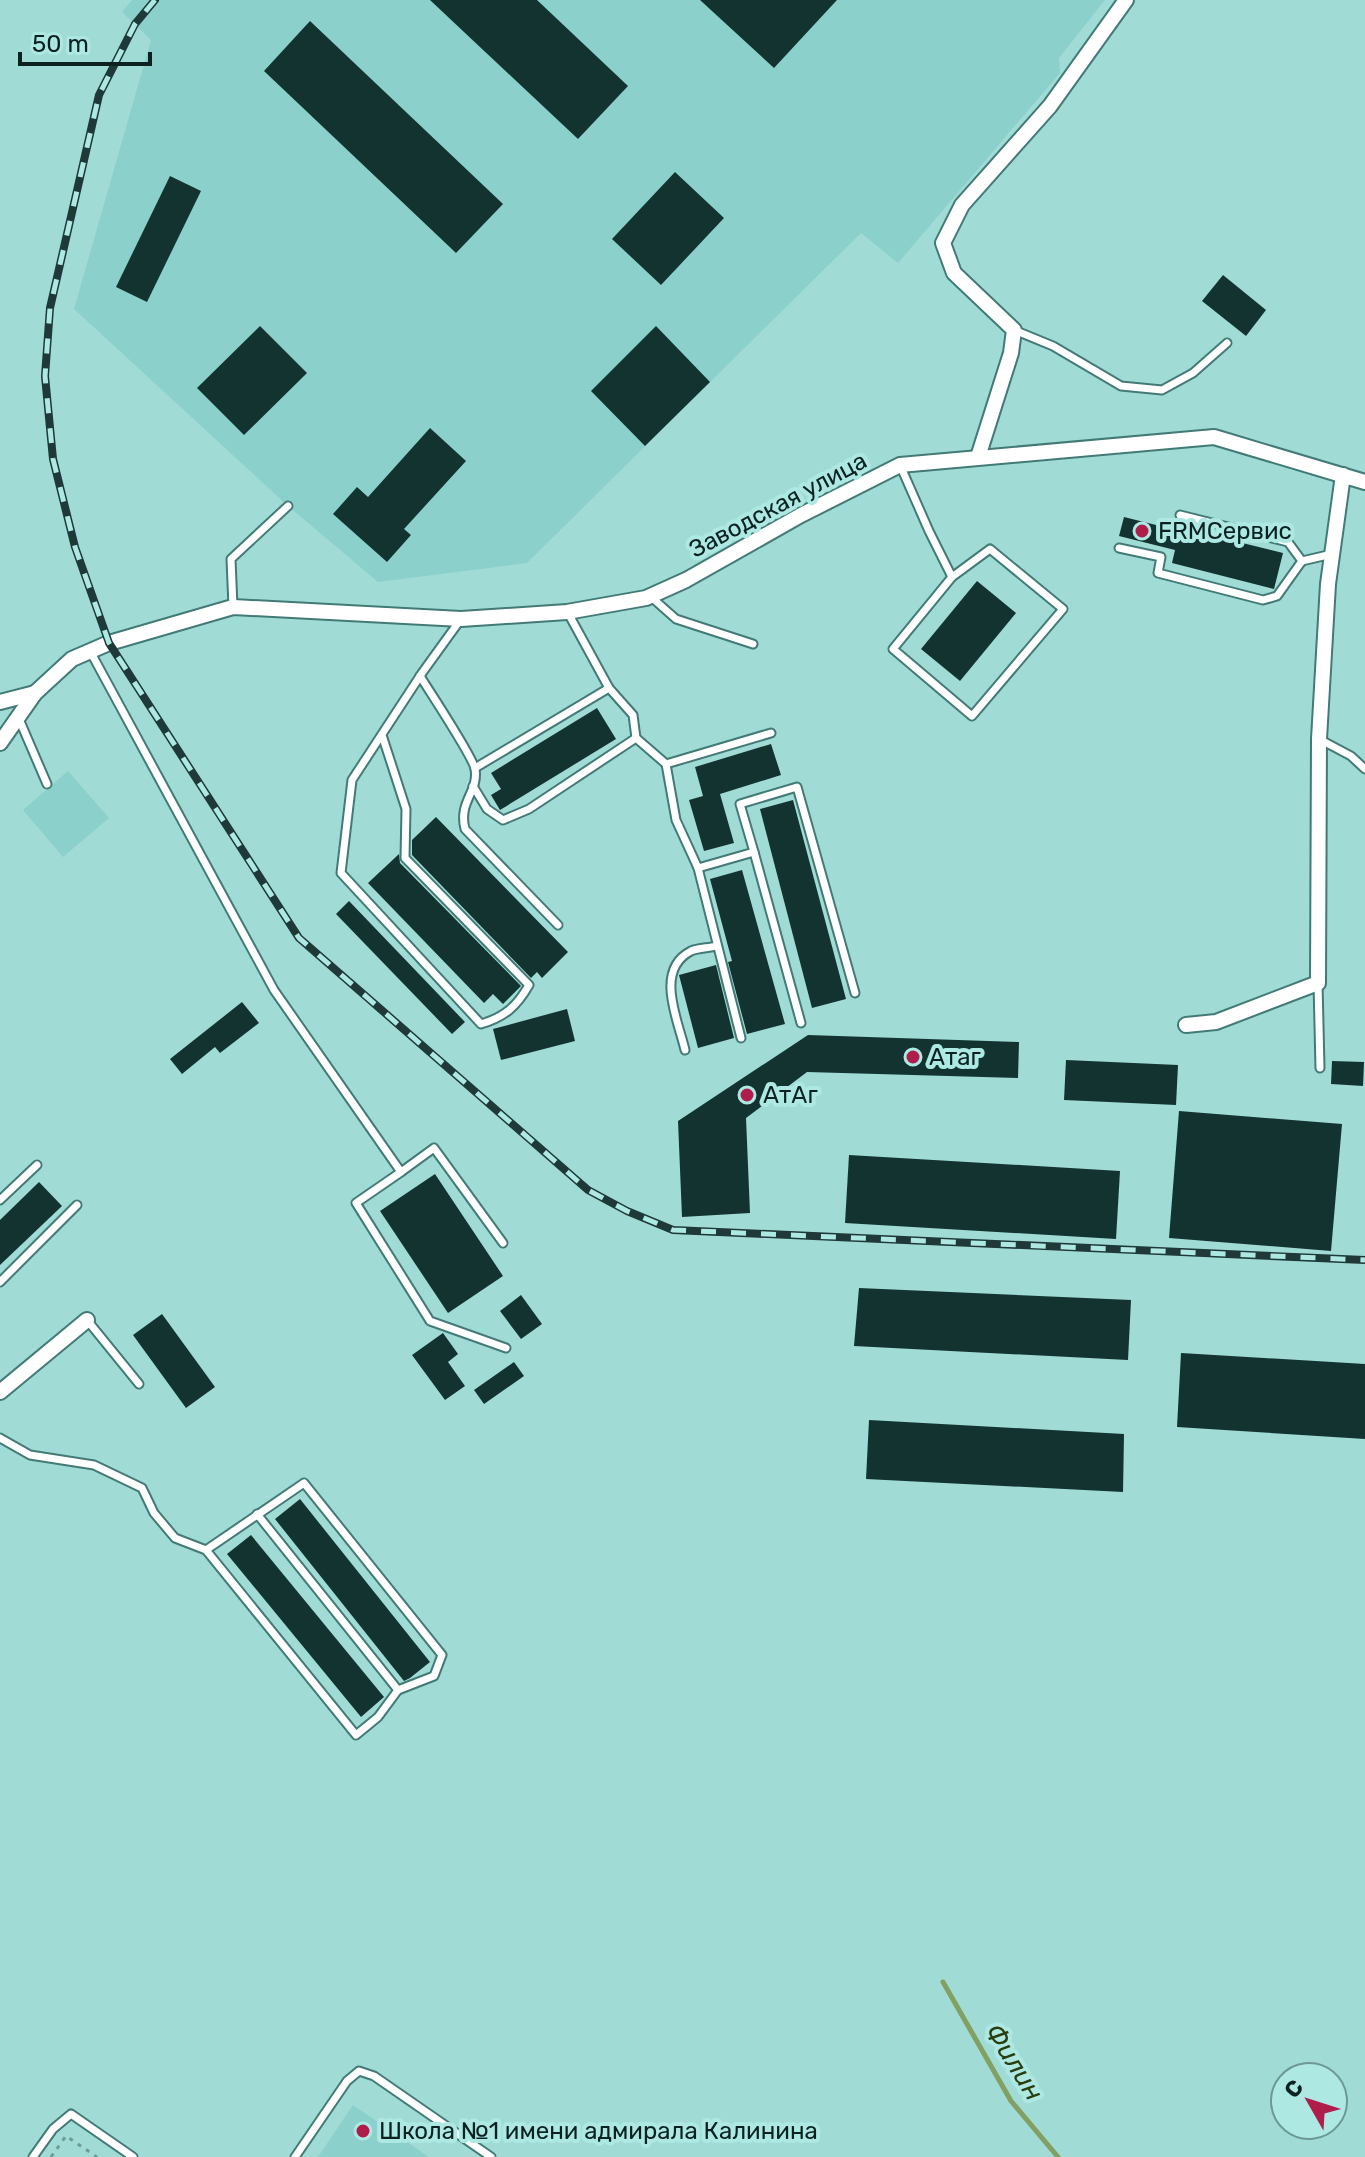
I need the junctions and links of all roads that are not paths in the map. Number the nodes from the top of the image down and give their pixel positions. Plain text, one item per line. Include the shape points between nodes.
1 (1126, 0) edge
2 (1014, 330) junction
3 (1227, 343) dead end
4 (978, 457) junction
5 (900, 465) junction
6 (1343, 475) junction
7 (1365, 482) edge
8 (288, 506) dead end
9 (1180, 515) dead end
10 (1119, 548) dead end
11 (1332, 554) junction
12 (1302, 561) junction
13 (952, 577) junction
14 (650, 596) junction
15 (233, 607) junction
16 (567, 612) junction
17 (461, 619) junction
18 (753, 644) dead end
19 (90, 651) junction
20 (420, 676) junction
21 (609, 688) junction
22 (35, 693) junction
23 (0, 702) edge
24 (18, 716) junction
25 (771, 733) dead end
26 (382, 735) junction
27 (636, 738) junction
28 (1319, 739) junction
29 (0, 743) edge
30 (666, 764) junction
31 (475, 768) junction
32 (1365, 769) edge
33 (47, 784) dead end
34 (473, 786) junction
35 (754, 852) junction
36 (698, 868) junction
37 (558, 925) dead end
38 (716, 946) junction
39 (1318, 983) junction
40 (855, 993) dead end
41 (801, 1023) dead end
42 (1186, 1025) dead end
43 (741, 1038) dead end
44 (685, 1050) dead end
45 (1320, 1068) dead end
46 (37, 1165) dead end
47 (401, 1172) junction
48 (0, 1200) edge
49 (77, 1205) dead end
50 (503, 1243) dead end
51 (0, 1282) edge
52 (87, 1320) joint
53 (506, 1348) dead end
54 (139, 1384) dead end
55 (0, 1392) edge
56 (0, 1438) edge
57 (257, 1514) junction
58 (206, 1550) junction
59 (398, 1690) junction
60 (33, 2157) edge
61 (133, 2157) edge
62 (295, 2157) edge
63 (491, 2157) edge

1 - 2 street via 1050,106 962,205 943,243 954,273
2 - 3 lane via 1121,386 1162,390 1193,373
2 - 4 street
4 - 5 street, Заводская улица
4 - 6 street, Заводская улица via 1214,437
5 - 13 lane
5 - 14 street, Заводская улица
6 - 7 street, Заводская улица
6 - 11 street
8 - 15 lane via 231,559
9 - 12 lane via 1288,542
10 - 12 lane via 1161,557 1158,573 1263,600 1277,596
11 - 12 lane
11 - 28 street
13 - 13 lane via 893,649 972,716 1063,609 990,549
14 - 16 street, Заводская улица
14 - 18 lane via 676,619
15 - 17 street, Заводская улица
15 - 19 street, Заводская улица
16 - 17 street, Заводская улица
16 - 21 lane
17 - 20 lane
19 - 22 street, Заводская улица via 72,659
19 - 47 lane via 274,990
20 - 26 lane
20 - 31 lane
21 - 27 lane via 633,715
21 - 31 lane
22 - 23 street
22 - 24 street, Заводская улица
24 - 29 street, Заводская улица
24 - 33 lane
25 - 30 lane
26 - 26 lane via 352,780 341,873 481,1024 498,1019 518,1005 529,985 405,858 406,809
27 - 30 lane
27 - 34 lane via 529,809 503,820 487,809
28 - 32 lane
28 - 39 street
30 - 36 lane via 676,820
31 - 34 lane
34 - 37 lane via 461,814 465,829
35 - 36 lane
35 - 40 lane via 740,804 797,787
35 - 41 lane
36 - 38 lane
38 - 43 lane
38 - 44 lane via 691,952 675,967 668,984
39 - 42 street via 1216,1022
39 - 45 lane
46 - 48 lane
47 - 50 lane via 434,1148
47 - 53 lane via 356,1203 430,1321
49 - 51 lane
52 - 54 lane
52 - 55 street
56 - 58 lane via 30,1455 94,1465 142,1488 175,1538
57 - 58 lane
57 - 59 lane
57 - 59 lane via 304,1483 433,1643 442,1655 434,1676
58 - 59 lane via 356,1735
60 - 61 lane via 71,2114
62 - 63 lane via 359,2071

